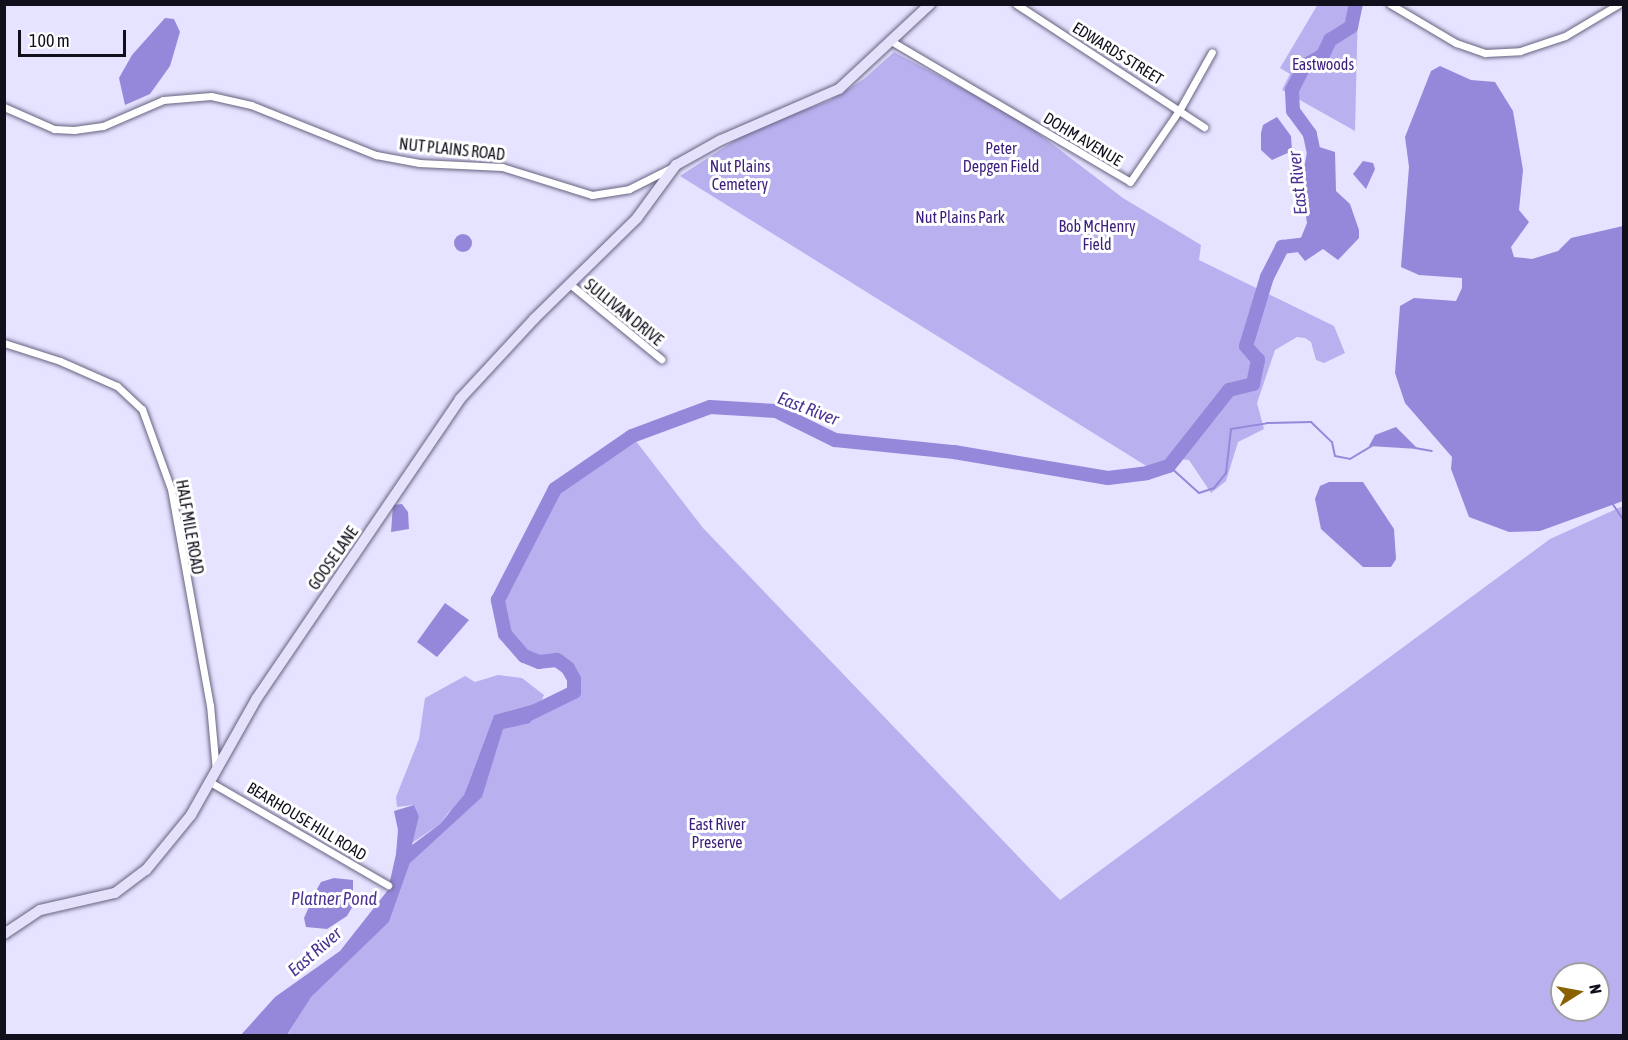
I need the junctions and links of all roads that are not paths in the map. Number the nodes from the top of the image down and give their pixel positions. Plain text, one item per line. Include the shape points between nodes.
1 (930, 4) edge
2 (1016, 4) edge
3 (1389, 4) edge
4 (1619, 4) edge
5 (1623, 8) edge
6 (891, 40) junction
7 (1212, 52) dead end
8 (4, 107) edge
9 (1180, 109) junction
10 (1204, 127) dead end
11 (676, 165) junction
12 (571, 285) junction
13 (4, 343) edge
14 (661, 359) dead end
15 (216, 771) junction
16 (210, 782) junction
17 (388, 885) dead end
18 (4, 934) edge

1 - 6 street, NUT PLAINS ROAD
2 - 9 street, EDWARDS STREET
3 - 4 street via 1456,43 1485,53 1520,51 1565,36
4 - 5 street
6 - 9 street, DOHM AVENUE via 1130,182
6 - 11 street, NUT PLAINS ROAD via 839,89 721,140
7 - 9 street, DOHM AVENUE
8 - 11 street, NUT PLAINS ROAD via 54,129 74,130 103,126 163,100 211,96 251,105 376,155 419,163 502,167 592,195 629,189
9 - 10 street, EDWARDS STREET
11 - 12 street, GOOSE LANE via 649,204
12 - 14 street, SULLIVAN DRIVE
12 - 15 street, GOOSE LANE via 460,399 305,624
13 - 15 street, HALF MILE ROAD via 60,361 117,386 141,409 171,489 210,705
15 - 16 street, GOOSE LANE
16 - 17 street, BEARHOUSE HILL ROAD
16 - 18 street, GOOSE LANE via 171,841 132,884 115,893 40,910

